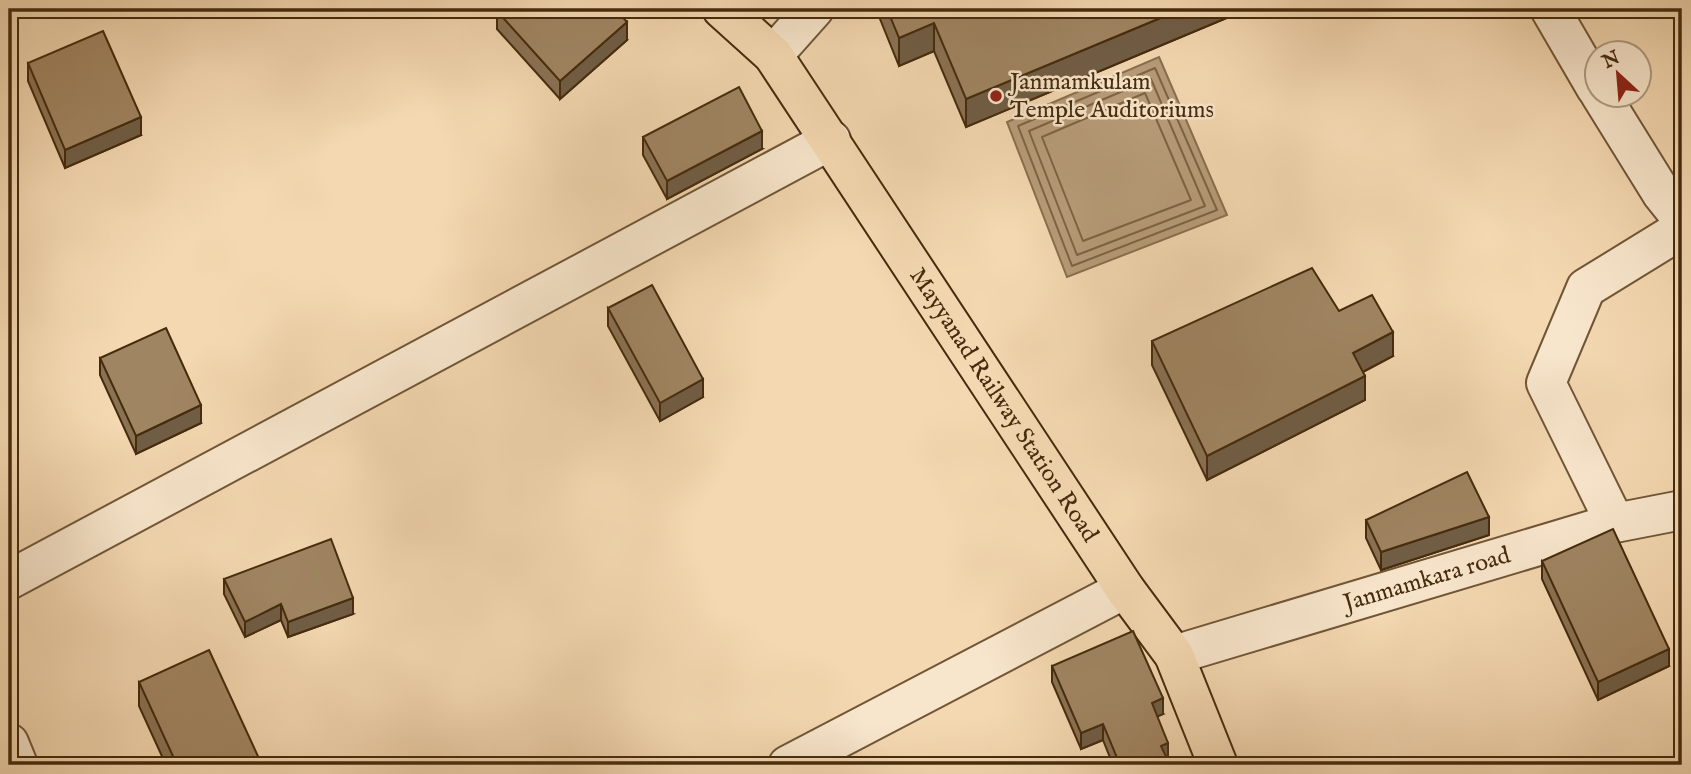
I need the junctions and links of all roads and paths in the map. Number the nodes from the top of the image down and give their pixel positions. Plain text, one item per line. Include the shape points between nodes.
1 (722, 9) edge
2 (814, 9) edge
3 (1550, 9) edge
4 (773, 55) junction
5 (1582, 63) edge
6 (1609, 108) edge
7 (831, 140) junction
8 (1682, 219) edge
9 (1682, 229) edge
10 (1682, 510) edge
11 (1615, 523) junction
12 (9, 580) edge
13 (1125, 589) junction
14 (1174, 655) junction
15 (9, 743) edge
16 (18, 765) edge
17 (788, 765) edge
18 (1218, 765) edge

1 - 4 main road, Mayyanad Railway Station Road
2 - 4 street
3 - 5 street
4 - 7 main road, Mayyanad Railway Station Road
6 - 8 street
7 - 12 street
7 - 13 main road, Mayyanad Railway Station Road
9 - 11 street via 1586,288 1546,383
10 - 11 street, Janmamkara road
11 - 14 street, Janmamkara road
13 - 14 main road, Mayyanad Railway Station Road
13 - 17 street
14 - 18 main road, Mayyanad Railway Station Road
15 - 16 street

